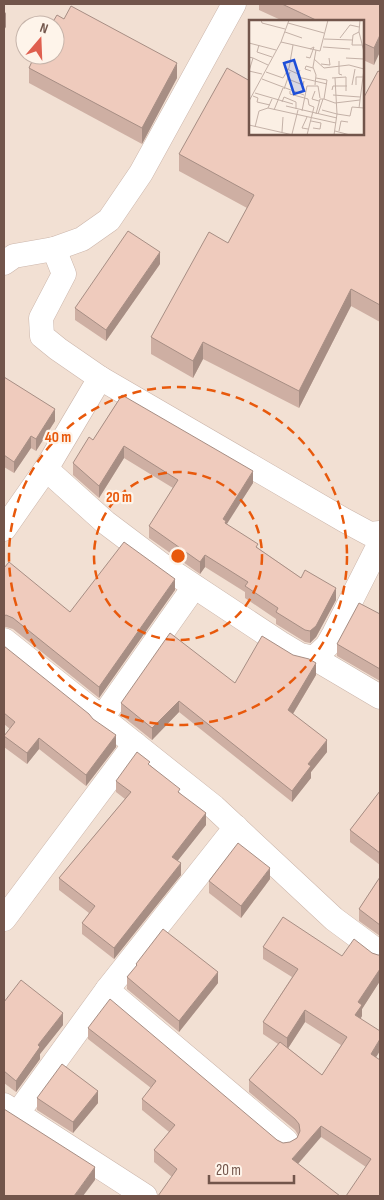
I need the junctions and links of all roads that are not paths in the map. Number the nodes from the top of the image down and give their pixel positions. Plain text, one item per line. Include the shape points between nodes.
1 (234, 4) edge
2 (54, 249) junction
3 (4, 264) edge
4 (100, 378) junction
5 (46, 468) junction
6 (4, 529) edge
7 (380, 533) edge
8 (380, 543) edge
9 (194, 587) junction
10 (4, 640) edge
11 (314, 658) junction
12 (380, 697) edge
13 (102, 719) junction
14 (135, 744) junction
15 (236, 827) junction
16 (4, 919) edge
17 (380, 953) edge
18 (107, 990) junction
19 (10, 1110) edge
20 (286, 1141) edge
21 (145, 1196) edge

1 - 2 street via 141,173 109,220 82,239
2 - 3 street via 14,256
2 - 4 street via 64,274 42,318 42,336
4 - 5 street
4 - 7 street via 344,520 370,534
5 - 6 street
5 - 9 street via 105,522
8 - 11 street via 334,634
9 - 11 street via 300,655
9 - 13 street
10 - 13 street
11 - 12 street
13 - 14 street
14 - 15 street
14 - 16 street
15 - 17 street via 334,919
15 - 18 street
18 - 19 street
18 - 20 street
19 - 21 street

